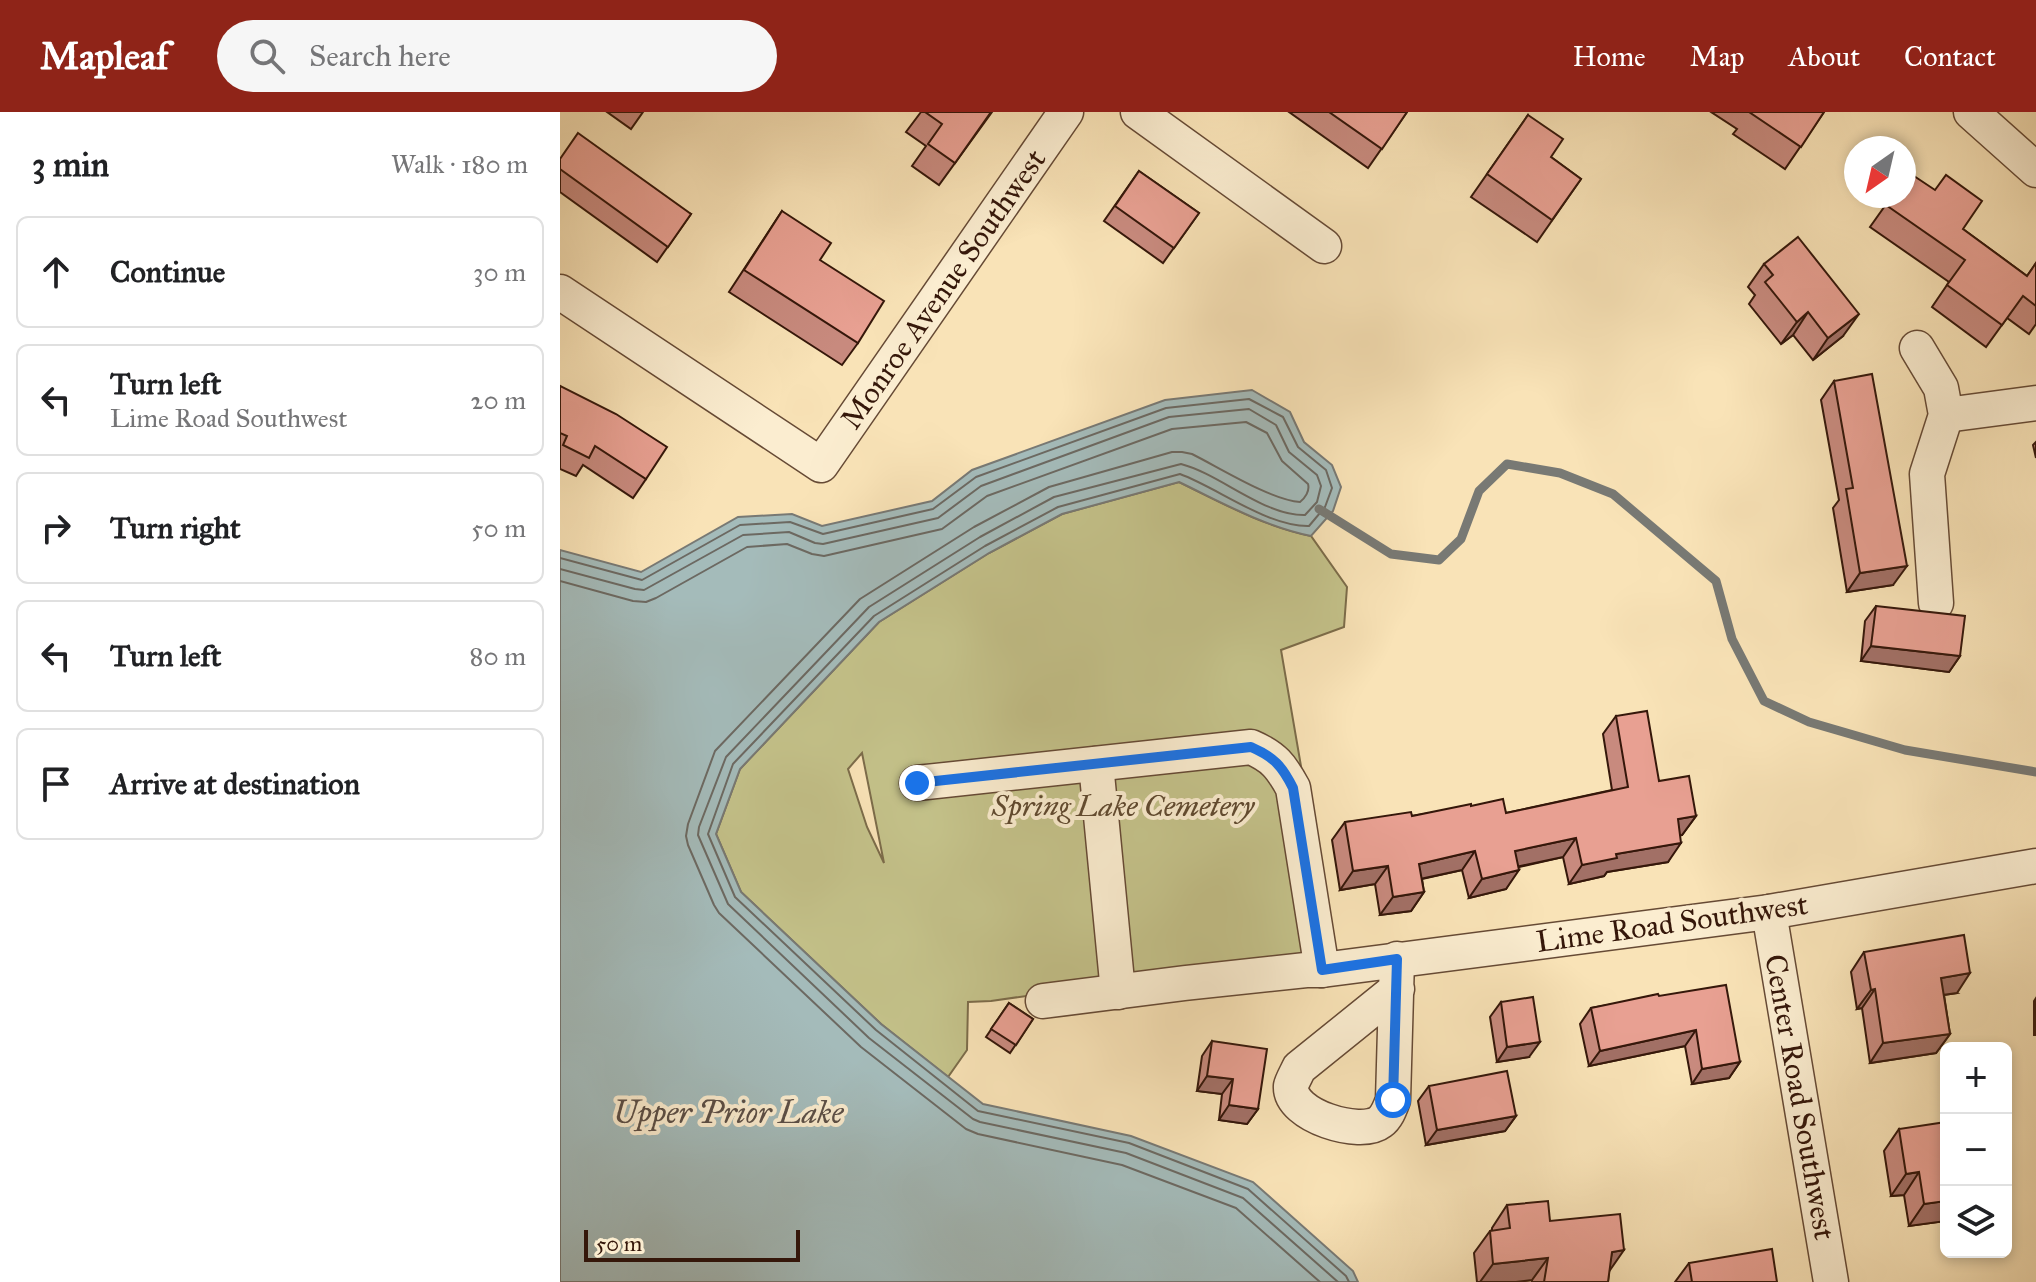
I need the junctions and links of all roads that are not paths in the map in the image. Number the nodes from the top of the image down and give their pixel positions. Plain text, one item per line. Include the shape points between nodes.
1 (1066, 112) edge
2 (1138, 112) edge
3 (1971, 112) edge
4 (2036, 170) edge
5 (1324, 246) dead end
6 (560, 292) edge
7 (1917, 348) dead end
8 (2036, 403) edge
9 (1946, 415) junction
10 (1936, 603) dead end
11 (1096, 764) junction
12 (917, 783) dead end
13 (2036, 866) edge
14 (1769, 912) junction
15 (1314, 970) junction
16 (1118, 992) junction
17 (1043, 1001) dead end
18 (1831, 1282) edge

1 - 6 street, Monroe Avenue Southwest via 821,465
2 - 5 street
3 - 4 street
7 - 9 street via 1941,388
8 - 9 street
9 - 10 street via 1927,474
11 - 12 street
11 - 15 street via 1251,747 1283,769 1293,788
11 - 16 street
13 - 14 street, Lime Road Southwest
14 - 15 street, Lime Road Southwest via 1397,974
14 - 18 street, Center Road Southwest
15 - 16 street, Lime Road Southwest
16 - 17 street, Lime Road Southwest

